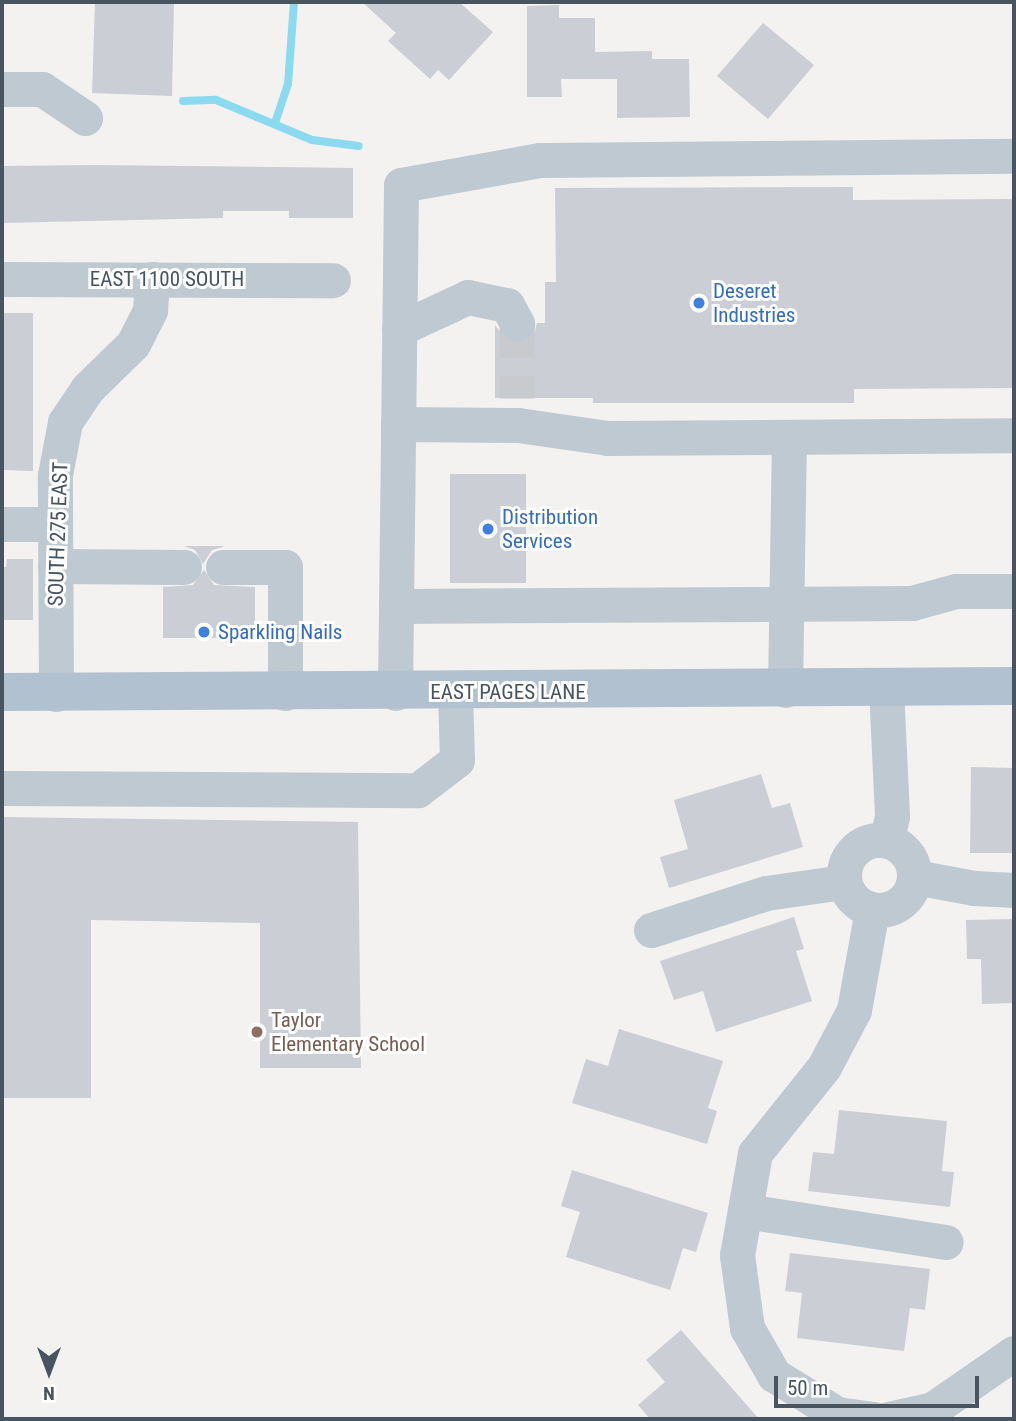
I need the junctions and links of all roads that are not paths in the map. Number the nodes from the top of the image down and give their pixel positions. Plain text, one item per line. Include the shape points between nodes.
1 (2, 89) edge
2 (85, 118) dead end
3 (1014, 156) edge
4 (2, 279) edge
5 (152, 279) junction
6 (333, 280) dead end
7 (517, 323) dead end
8 (399, 329) junction
9 (398, 424) junction
10 (1014, 435) edge
11 (789, 438) junction
12 (2, 524) edge
13 (54, 524) junction
14 (55, 566) junction
15 (184, 567) dead end
16 (223, 567) dead end
17 (1014, 591) edge
18 (787, 604) junction
19 (396, 606) junction
20 (1014, 686) edge
21 (886, 688) junction
22 (785, 690) junction
23 (2, 692) edge
24 (395, 692) junction
25 (455, 692) junction
26 (285, 693) junction
27 (56, 694) junction
28 (2, 788) edge
29 (887, 840) junction
30 (915, 877) junction
31 (843, 882) junction
32 (1014, 890) edge
33 (872, 910) junction
34 (651, 930) dead end
35 (745, 1211) junction
36 (946, 1242) dead end
37 (1014, 1353) edge
38 (874, 1419) edge
39 (888, 1419) edge

1 - 2 street via 41,89
3 - 8 street via 541,160 401,185
4 - 5 street, EAST 1100 SOUTH
5 - 6 street, EAST 1100 SOUTH
5 - 13 street, SOUTH 275 EAST via 150,310 133,344 87,389 65,422 55,475
7 - 8 street via 507,305 468,297
8 - 9 street
9 - 11 street via 517,412 608,438
9 - 19 street
10 - 11 street
11 - 18 street
12 - 13 street
13 - 14 street, SOUTH 275 EAST
14 - 15 street
14 - 27 street, SOUTH 275 EAST
16 - 26 street via 285,567
17 - 18 street via 956,591 912,603
18 - 19 street
18 - 22 street
19 - 24 street
20 - 21 main road, EAST PAGES LANE
21 - 22 main road, EAST PAGES LANE
21 - 29 street via 892,816
22 - 25 main road, EAST PAGES LANE
23 - 27 main road, EAST PAGES LANE
24 - 25 main road, EAST PAGES LANE
24 - 26 main road, EAST PAGES LANE
25 - 28 street via 457,760 418,790
26 - 27 main road, EAST PAGES LANE
29 - 30 street via 906,852
29 - 31 street via 863,843 851,853
30 - 32 street
30 - 33 street via 901,903
31 - 33 street via 851,898
31 - 34 street via 766,893
33 - 35 street via 854,1010 824,1068 755,1153
35 - 36 street
35 - 38 street via 737,1255 747,1328 774,1375 837,1414
37 - 39 street via 933,1409

